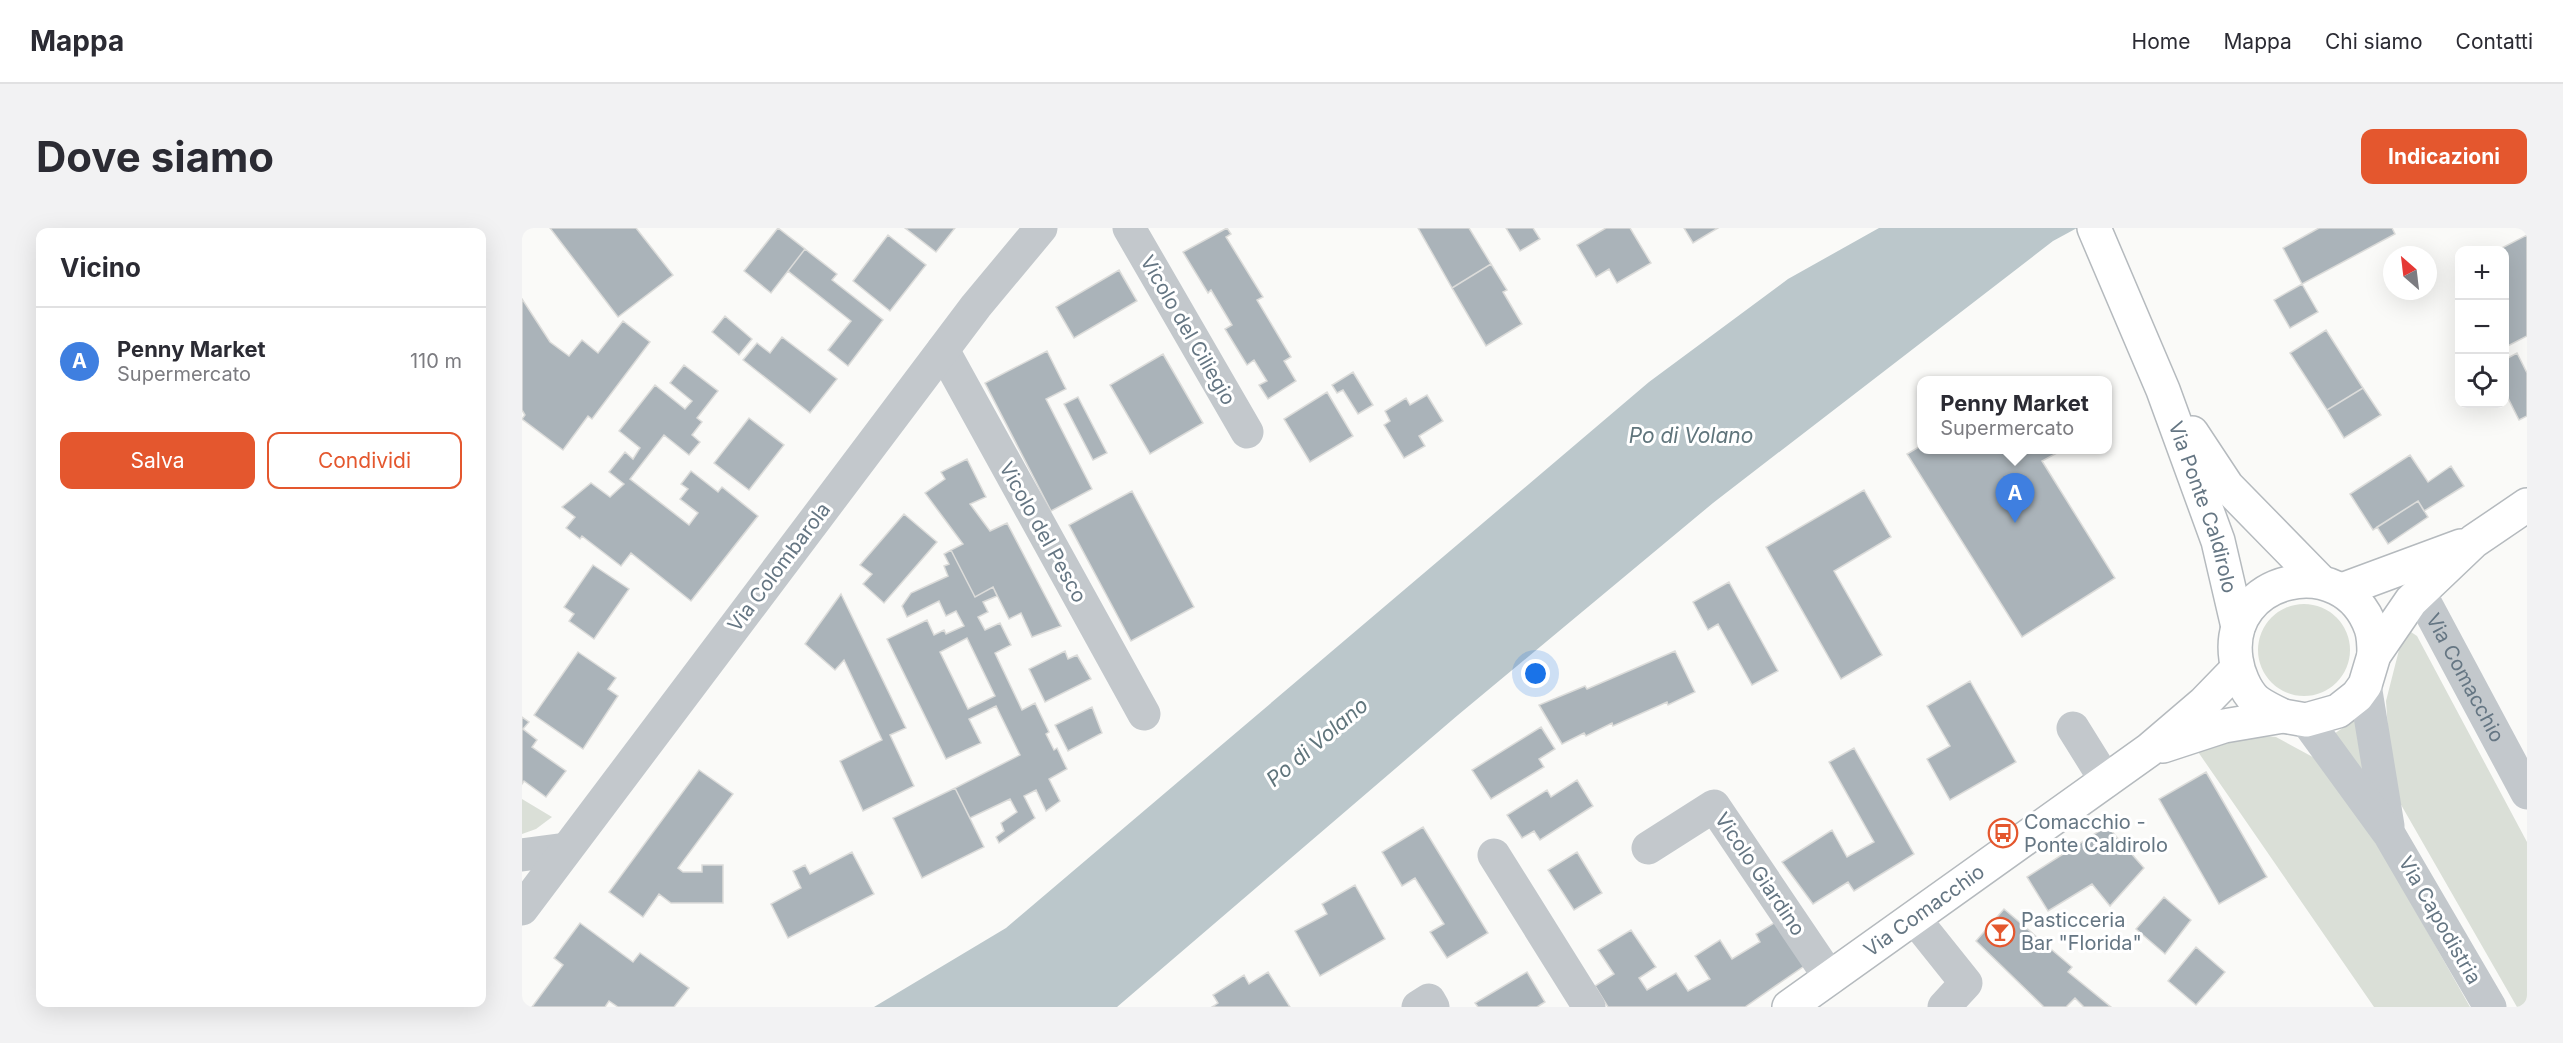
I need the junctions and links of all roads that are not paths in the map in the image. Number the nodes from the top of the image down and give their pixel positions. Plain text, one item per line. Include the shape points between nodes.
1 (1041, 228) edge
2 (1129, 228) edge
3 (2094, 228) edge
4 (943, 350) junction
5 (2163, 390) junction
6 (1247, 432) dead end
7 (2527, 505) edge
8 (2474, 541) junction
9 (2331, 585) junction
10 (2420, 593) junction
11 (2238, 627) junction
12 (2237, 669) junction
13 (2370, 670) junction
14 (1144, 714) dead end
15 (2294, 718) junction
16 (2073, 728) dead end
17 (2150, 750) junction
18 (2106, 781) junction
19 (2527, 793) edge
20 (2389, 834) junction
21 (1648, 848) dead end
22 (566, 849) junction
23 (522, 855) edge
24 (1494, 855) dead end
25 (522, 909) edge
26 (1914, 918) junction
27 (1830, 978) junction
28 (1418, 1007) edge
29 (1433, 1007) edge
30 (1589, 1007) edge
31 (1789, 1007) edge
32 (1944, 1007) edge
33 (2490, 1007) edge

1 - 4 street, Via Colombarola
2 - 6 street, Vicolo del Ciliegio
3 - 5 main road, Via Ponte Caldirolo
4 - 14 street, Vicolo del Pesco
4 - 22 street, Via Colombarola
5 - 9 main road, Via Ponte Caldirolo via 2227,486
5 - 11 main road, Via Ponte Caldirolo via 2218,542
7 - 8 main road, Via Comacchio
8 - 9 main road, Via Comacchio
8 - 10 main road, Via Comacchio
9 - 11 main road, Via Comacchio via 2288,582 2265,591
9 - 13 main road via 2353,599 2367,618 2372,631
10 - 13 main road, Via Comacchio via 2411,601
10 - 19 street, Via Comacchio
11 - 12 main road, Via Comacchio via 2234,649
12 - 15 main road, Via Comacchio via 2256,701
12 - 17 main road, Via Comacchio
13 - 15 main road, Via Comacchio via 2357,696 2338,711
13 - 20 street, Via Capodistria
15 - 17 main road, Via Comacchio via 2224,726
15 - 20 street, Via Capodistria
16 - 18 street
17 - 18 main road, Via Comacchio
18 - 26 main road, Via Comacchio
20 - 33 street, Via Capodistria
21 - 27 street, Vicolo Giardino via 1714,806
22 - 23 street
22 - 25 street, Via Colombarola
24 - 30 street
26 - 27 main road, Via Comacchio
26 - 32 street via 1966,983
27 - 31 main road, Via Comacchio
28 - 29 street via 1429,1000

